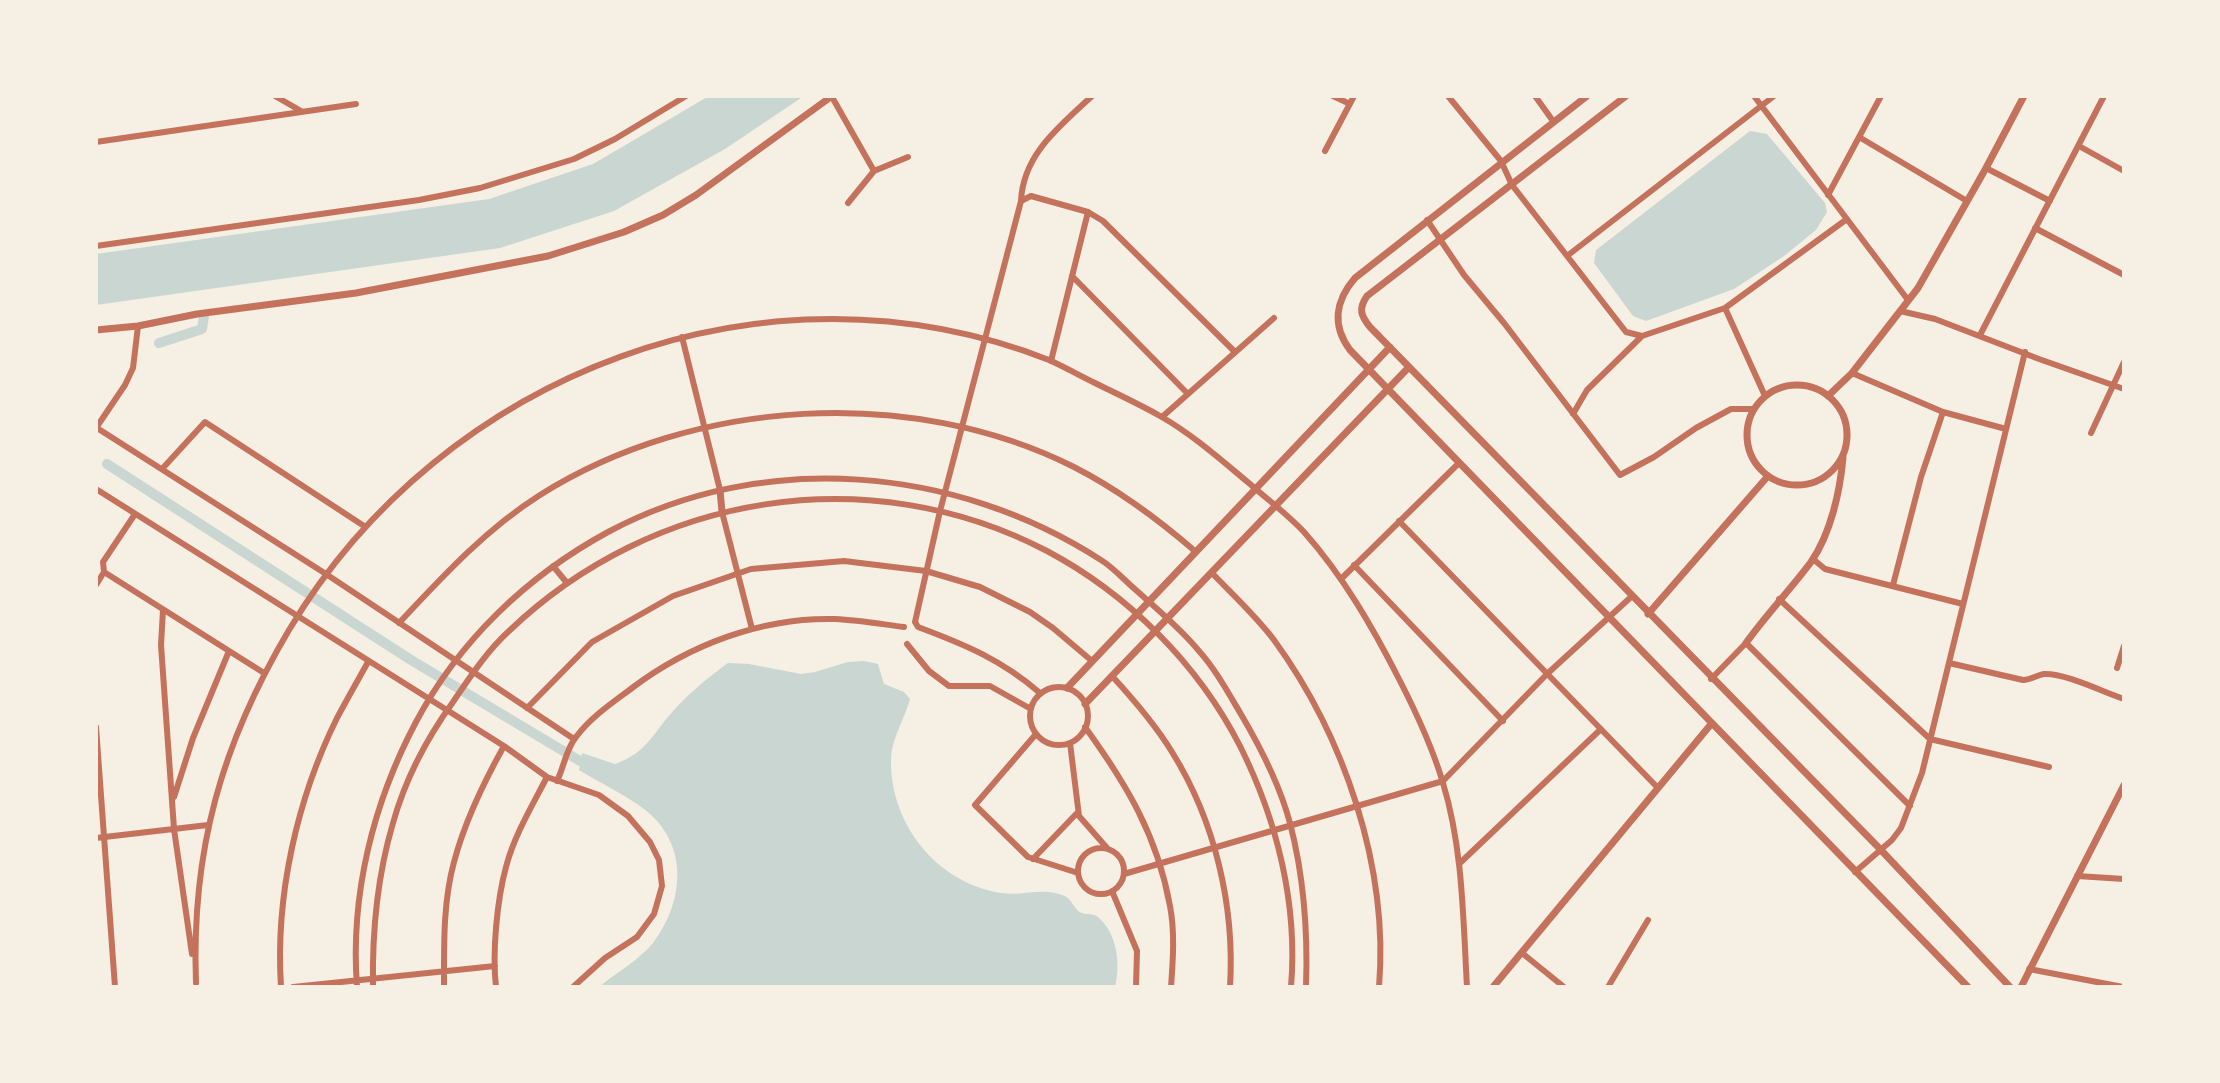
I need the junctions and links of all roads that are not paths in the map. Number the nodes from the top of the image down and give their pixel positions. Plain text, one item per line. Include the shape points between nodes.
1 (275, 96) edge
2 (686, 96) edge
3 (1092, 96) edge
4 (1333, 96) edge
5 (1354, 96) edge
6 (1448, 96) edge
7 (1535, 96) edge
8 (1587, 96) edge
9 (1626, 96) edge
10 (1754, 96) edge
11 (1774, 96) edge
12 (1881, 96) edge
13 (2024, 96) edge
14 (2105, 96) edge
15 (832, 97) edge
16 (356, 104) dead end
17 (1350, 104) junction
18 (1762, 106) junction
19 (301, 111) junction
20 (1553, 121) junction
21 (1859, 137) junction
22 (96, 142) edge
23 (2079, 146) junction
24 (1325, 151) dead end
25 (908, 157) dead end
26 (1501, 162) junction
27 (1986, 168) junction
28 (874, 171) junction
29 (2124, 171) edge
30 (1512, 185) junction
31 (1828, 195) junction
32 (1021, 201) junction
33 (1968, 201) junction
34 (2050, 201) junction
35 (848, 203) dead end
36 (1088, 212) junction
37 (1847, 219) junction
38 (1427, 220) junction
39 (2035, 228) junction
40 (1440, 240) junction
41 (96, 246) edge
42 (1567, 256) junction
43 (2124, 275) edge
44 (1072, 276) junction
45 (1908, 300) junction
46 (1726, 308) junction
47 (1900, 311) junction
48 (1275, 318) dead end
49 (138, 326) junction
50 (96, 330) edge
51 (1642, 335) junction
52 (1980, 335) junction
53 (682, 337) junction
54 (986, 340) junction
55 (1390, 347) junction
56 (1235, 352) junction
57 (2025, 352) junction
58 (1051, 361) junction
59 (2124, 362) edge
60 (1409, 367) junction
61 (1368, 369) junction
62 (1852, 373) junction
63 (2113, 384) junction
64 (1388, 389) junction
65 (2124, 389) edge
66 (1187, 393) junction
67 (1765, 396) junction
68 (1828, 396) junction
69 (1754, 409) junction
70 (1943, 412) junction
71 (1573, 414) junction
72 (1161, 417) junction
73 (705, 427) junction
74 (97, 428) edge
75 (963, 428) junction
76 (2006, 429) junction
77 (2091, 433) dead end
78 (1843, 453) junction
79 (1459, 463) junction
80 (162, 470) junction
81 (1769, 476) junction
82 (96, 489) edge
83 (1255, 489) junction
84 (720, 490) junction
85 (945, 492) junction
86 (1276, 506) junction
87 (940, 511) junction
88 (722, 512) junction
89 (135, 514) junction
90 (1399, 521) junction
91 (364, 526) junction
92 (1196, 552) junction
93 (1813, 559) junction
94 (1354, 565) junction
95 (553, 566) junction
96 (926, 571) junction
97 (104, 572) junction
98 (1212, 573) junction
99 (326, 574) junction
100 (737, 574) junction
101 (1341, 579) junction
102 (567, 583) junction
103 (96, 585) edge
104 (1893, 585) junction
105 (1631, 597) junction
106 (1779, 599) junction
107 (1149, 601) junction
108 (1963, 604) junction
109 (163, 610) junction
110 (1137, 613) junction
111 (1648, 614) junction
112 (297, 616) junction
113 (1609, 617) junction
114 (1168, 619) junction
115 (398, 622) junction
116 (904, 627) dead end
117 (752, 629) junction
118 (1155, 632) junction
119 (1746, 643) junction
120 (907, 644) dead end
121 (2124, 646) edge
122 (229, 651) junction
123 (455, 660) junction
124 (1092, 661) junction
125 (369, 662) junction
126 (1949, 663) junction
127 (2117, 668) dead end
128 (473, 672) junction
129 (264, 673) junction
130 (1547, 674) junction
131 (1112, 676) junction
132 (1711, 679) junction
133 (1067, 688) junction
134 (1040, 694) junction
135 (2124, 699) edge
136 (428, 700) junction
137 (1085, 704) junction
138 (527, 708) junction
139 (1031, 709) junction
140 (445, 711) junction
141 (1503, 721) junction
142 (1712, 723) junction
143 (96, 727) edge
144 (1085, 727) junction
145 (1601, 729) junction
146 (1036, 734) junction
147 (1930, 739) junction
148 (572, 742) junction
149 (1070, 743) junction
150 (504, 746) junction
151 (2049, 767) dead end
152 (547, 778) junction
153 (557, 781) junction
154 (1443, 781) junction
155 (2124, 785) edge
156 (1658, 788) junction
157 (172, 804) junction
158 (1357, 805) junction
159 (1910, 806) junction
160 (1078, 812) junction
161 (1290, 824) junction
162 (208, 825) junction
163 (174, 829) junction
164 (1274, 829) junction
165 (100, 838) edge
166 (1215, 846) junction
167 (1107, 848) junction
168 (1880, 849) junction
169 (1033, 859) junction
170 (1159, 862) junction
171 (1460, 863) junction
172 (1855, 872) junction
173 (1078, 873) junction
174 (1124, 874) junction
175 (2077, 876) junction
176 (2124, 879) edge
177 (1112, 891) junction
178 (1648, 920) dead end
179 (1522, 953) junction
180 (495, 966) junction
181 (2029, 969) junction
182 (444, 971) junction
183 (373, 979) junction
184 (356, 984) edge
185 (196, 985) edge
186 (115, 987) edge
187 (281, 987) edge
188 (293, 987) edge
189 (373, 987) edge
190 (444, 987) edge
191 (496, 987) edge
192 (573, 987) edge
193 (1136, 987) edge
194 (1171, 987) edge
195 (1230, 987) edge
196 (1291, 987) edge
197 (1306, 987) edge
198 (1379, 987) edge
199 (1467, 987) edge
200 (1493, 987) edge
201 (1564, 987) edge
202 (1608, 987) edge
203 (1968, 987) edge
204 (2010, 987) edge
205 (2021, 987) edge
206 (2123, 987) edge

1 - 19 street
2 - 41 street via 574,159 480,188
3 - 32 street via 1033,156 1024,176
4 - 17 street
5 - 17 street
6 - 26 street
7 - 20 street
8 - 20 street
9 - 30 street
10 - 18 street
11 - 18 street
12 - 21 street
13 - 27 street
14 - 23 street
15 - 28 street
15 - 49 street via 696,195 624,232 548,256 356,293
16 - 19 street
17 - 24 street
18 - 31 street
18 - 42 street
19 - 22 street
20 - 26 street
21 - 31 street
21 - 33 street
23 - 29 street
23 - 34 street
25 - 28 street
26 - 30 street
26 - 38 street
27 - 33 street
27 - 34 street
28 - 35 street
30 - 40 street
30 - 42 street
31 - 37 street
32 - 36 street via 1031,196
32 - 54 street
33 - 45 street
34 - 39 street
36 - 44 street
36 - 56 street via 1110,226
37 - 45 street
37 - 46 street
38 - 40 street
38 - 61 street via 1354,278 1343,295 1338,311 1340,334
39 - 43 street
39 - 52 street
40 - 55 street via 1367,296 1363,318
40 - 71 street
42 - 51 street via 1626,332
44 - 58 street
44 - 66 street
45 - 47 street
46 - 51 street
46 - 67 street
47 - 52 street
47 - 62 street
48 - 56 street
49 - 50 street
49 - 74 street via 133,368
51 - 71 street via 1587,390
52 - 57 street
53 - 54 street via 804,320 926,328
53 - 73 street
53 - 91 street via 622,355 509,408 428,466
54 - 58 street
54 - 75 street
55 - 60 street
55 - 61 street
56 - 66 street
57 - 63 street
57 - 76 street
58 - 72 street
59 - 63 street
60 - 64 street
60 - 105 street
61 - 64 street
61 - 83 street
62 - 68 street
62 - 70 street
63 - 65 street
63 - 77 street
64 - 79 street
64 - 86 street
66 - 72 street
67 - 68 street via 1797,385
67 - 69 street
68 - 78 street via 1845,422
69 - 71 street via 1731,409 1620,475
69 - 81 street via 1747,425 1747,442 1752,458
70 - 76 street
70 - 104 street
72 - 83 street
73 - 75 street via 811,413 880,414
73 - 84 street
73 - 115 street via 620,453 540,495 463,554
74 - 80 street
75 - 85 street
75 - 92 street via 1072,467 1139,506
76 - 108 street
78 - 81 street via 1829,472 1808,484 1793,485
78 - 93 street via 1841,482
79 - 90 street
79 - 113 street
80 - 91 street via 205,422
80 - 99 street
81 - 111 street
82 - 89 street
83 - 86 street
83 - 92 street
84 - 85 street via 776,480 833,477 890,481
84 - 88 street
84 - 95 street via 620,526
85 - 87 street
85 - 107 street via 1030,520 1104,562
86 - 98 street
86 - 101 street via 1304,532
87 - 88 street via 824,498
87 - 96 street
87 - 110 street via 1027,541 1077,568
88 - 100 street
88 - 102 street via 652,535
89 - 97 street via 103,562
89 - 112 street
90 - 94 street
90 - 130 street
91 - 99 street
92 - 107 street
93 - 104 street via 1825,569
93 - 106 street
94 - 101 street
94 - 141 street
95 - 102 street
95 - 123 street via 503,607
96 - 100 street via 844,561
96 - 124 street via 1006,599 1053,628
96 - 134 street via 916,626 994,658
97 - 103 street
97 - 109 street
98 - 114 street
98 - 158 street via 1273,638 1297,676 1339,756
99 - 112 street
99 - 115 street
100 - 117 street
100 - 138 street via 673,596 593,642
101 - 154 street via 1364,612 1421,723
102 - 128 street via 506,633
104 - 108 street
105 - 111 street
105 - 113 street
106 - 119 street
106 - 147 street
107 - 110 street
107 - 114 street
108 - 126 street
109 - 122 street
109 - 157 street via 161,645
110 - 118 street
110 - 124 street
111 - 132 street
112 - 125 street
112 - 129 street
113 - 130 street
113 - 142 street
114 - 118 street
114 - 161 street via 1225,687 1259,745
115 - 123 street
116 - 117 street via 834,619
117 - 148 street via 694,649 646,678 591,719
118 - 131 street
118 - 164 street via 1197,677 1229,725 1255,775
119 - 132 street
119 - 159 street
120 - 139 street via 929,671 949,686 990,686
121 - 127 street
122 - 129 street
122 - 157 street
123 - 128 street
123 - 136 street
124 - 133 street
125 - 136 street
125 - 187 street via 337,719 312,778 294,841 283,905
126 - 135 street via 2023,680 2043,674 2081,682
126 - 147 street
128 - 138 street
128 - 140 street
129 - 162 street via 229,753
130 - 141 street
130 - 145 street
131 - 137 street
131 - 166 street via 1173,752
132 - 168 street
133 - 134 street
133 - 137 street
134 - 139 street
136 - 140 street
136 - 184 street via 380,802 366,857 357,912
137 - 144 street
138 - 148 street
139 - 146 street
140 - 150 street
140 - 183 street via 393,820 379,878
141 - 154 street
142 - 156 street
142 - 172 street
143 - 165 street
144 - 149 street
144 - 170 street via 1131,793
145 - 156 street
145 - 171 street
146 - 149 street via 1052,744
146 - 169 street via 975,805
147 - 151 street
147 - 159 street
148 - 153 street
149 - 160 street
150 - 152 street
150 - 182 street via 454,862 445,920
152 - 153 street
152 - 180 street via 506,867
153 - 192 street via 599,795 628,816 659,860 662,886 654,914 637,937
154 - 158 street
154 - 171 street
155 - 175 street
156 - 179 street
157 - 163 street
158 - 161 street
158 - 198 street via 1371,863
159 - 168 street via 1901,828
160 - 167 street
160 - 169 street
161 - 164 street
161 - 197 street via 1306,926
162 - 163 street
162 - 185 street via 198,895
163 - 165 street
163 - 185 street
164 - 166 street
164 - 196 street via 1289,896
165 - 186 street
166 - 170 street
166 - 195 street via 1232,950
167 - 173 street via 1086,853
167 - 174 street via 1121,858
168 - 172 street
168 - 204 street
169 - 173 street
170 - 174 street
170 - 194 street via 1171,907
171 - 199 street
172 - 203 street
173 - 177 street via 1090,891
174 - 177 street
175 - 176 street
175 - 181 street
177 - 193 street via 1137,951
178 - 202 street
179 - 200 street
179 - 201 street
180 - 182 street
180 - 191 street
181 - 205 street
181 - 206 street
182 - 183 street
182 - 190 street
183 - 184 street
183 - 189 street
184 - 188 street

